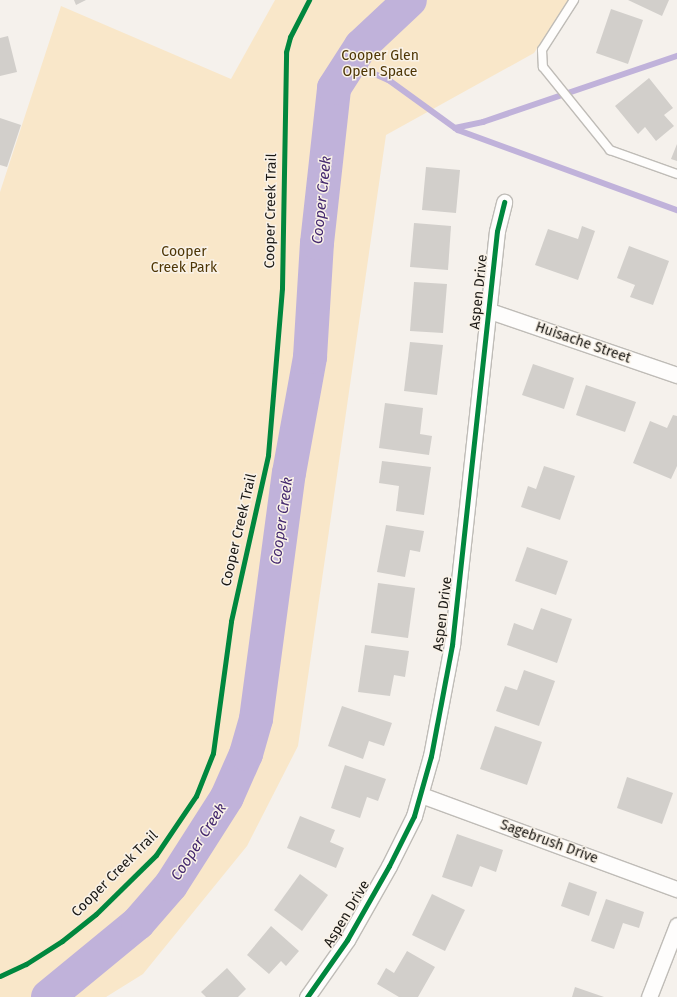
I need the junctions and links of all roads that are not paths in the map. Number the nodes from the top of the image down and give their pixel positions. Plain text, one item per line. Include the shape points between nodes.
1 (574, 0) edge
2 (677, 174) edge
3 (504, 202) dead end
4 (490, 311) junction
5 (677, 375) edge
6 (421, 795) junction
7 (677, 889) edge
8 (677, 925) edge
9 (307, 997) edge
10 (649, 997) edge

1 - 2 lane via 542,50 543,67 610,150
3 - 4 street, Aspen Drive via 497,231
4 - 5 street, Huisache Street
4 - 6 street, Aspen Drive via 452,645
6 - 7 street, Sagebrush Drive
6 - 9 street, Aspen Drive via 389,866 347,940
8 - 10 street

